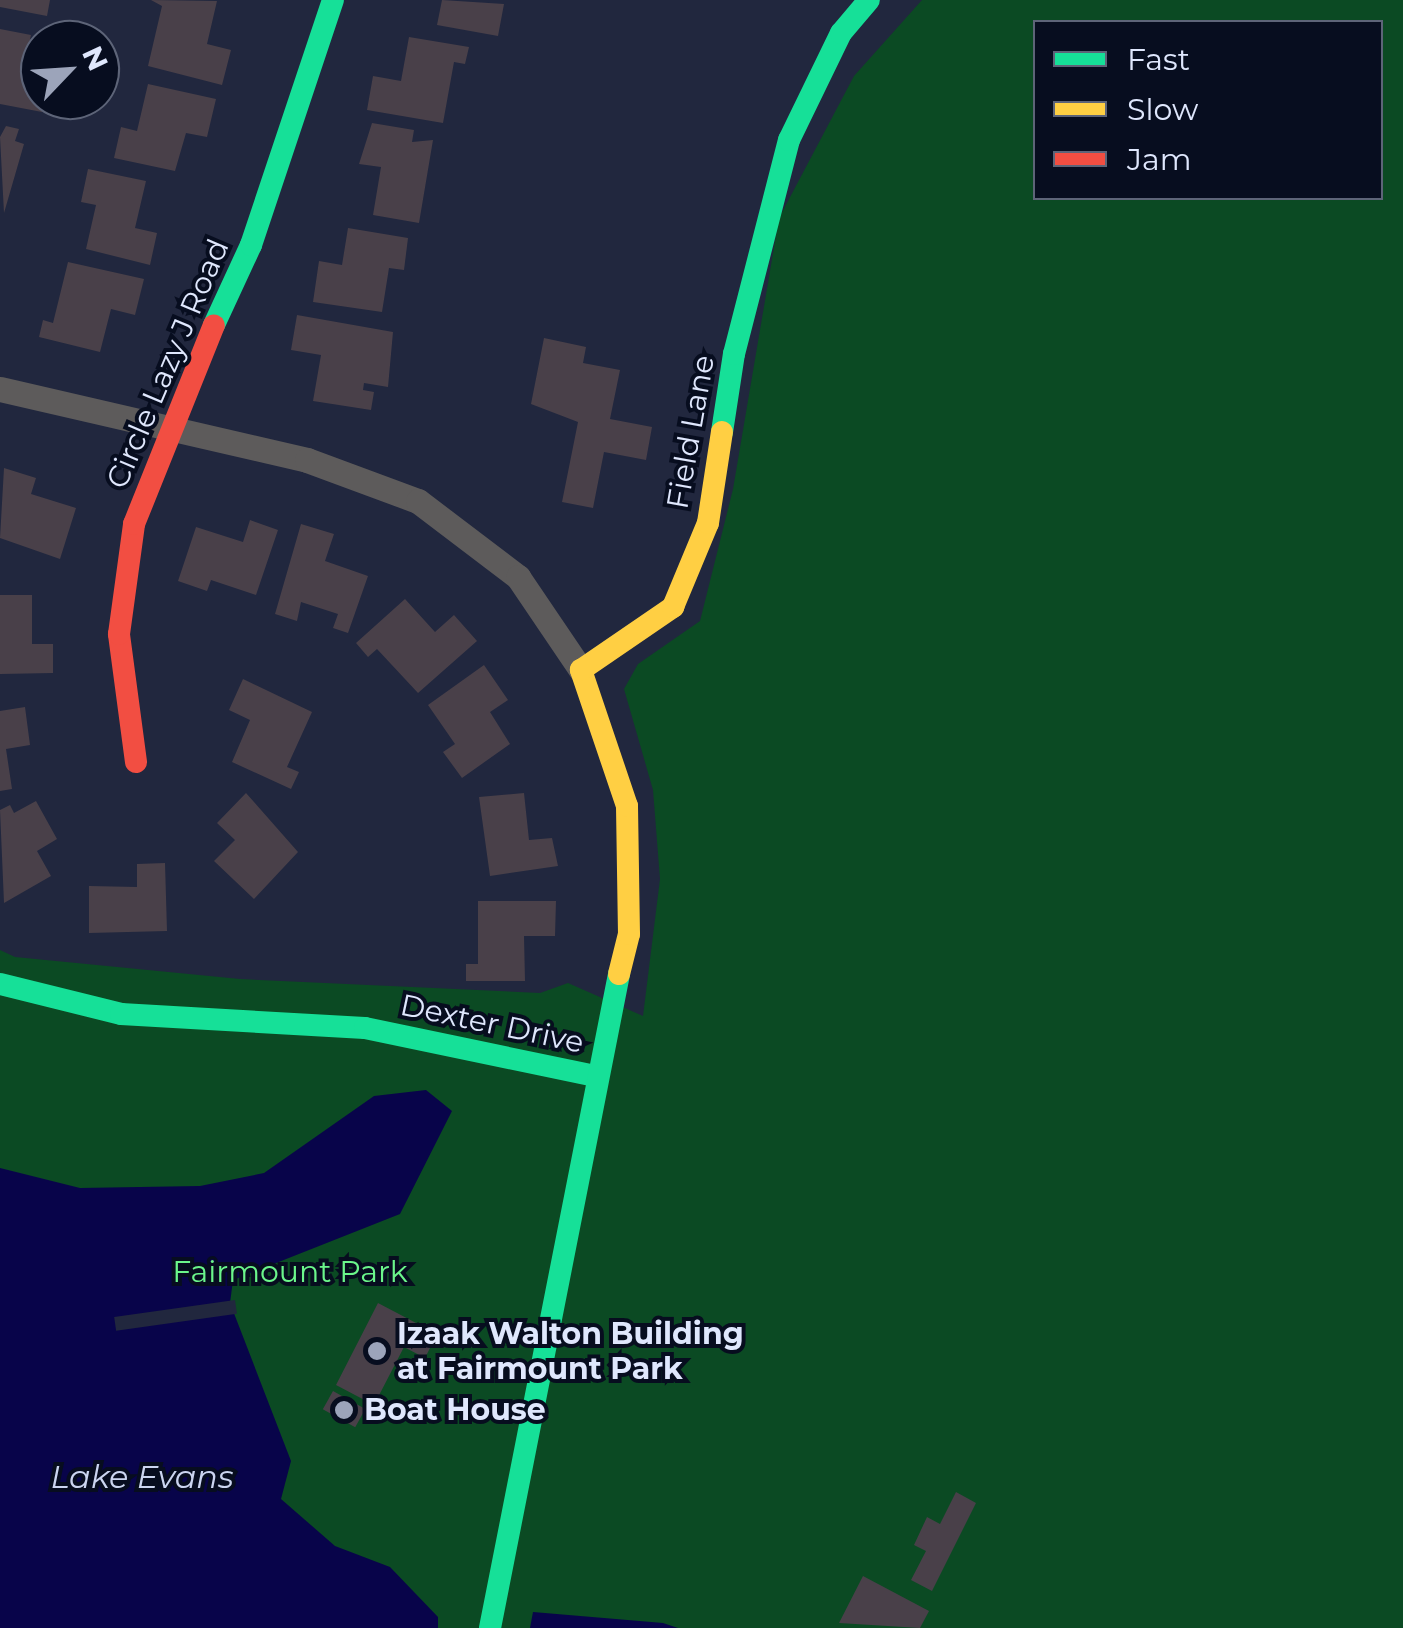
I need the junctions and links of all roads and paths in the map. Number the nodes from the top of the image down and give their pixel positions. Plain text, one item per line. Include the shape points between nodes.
1 (333, 0) edge
2 (870, 0) edge
3 (0, 389) edge
4 (169, 425) junction
5 (580, 670) junction
6 (136, 762) dead end
7 (0, 984) edge
8 (594, 1076) junction
9 (490, 1628) edge

1 - 4 street, Circle Lazy J Road via 251,244
2 - 5 street, Field Lane via 840,33 788,140 734,354 708,523 672,607
3 - 4 street
4 - 5 street via 308,460 418,501 518,577
4 - 6 street, Circle Lazy J Road via 134,524 119,634
5 - 8 street via 627,806 629,934
7 - 8 street, Dexter Drive via 121,1014 365,1028
8 - 9 street, Dexter Drive

